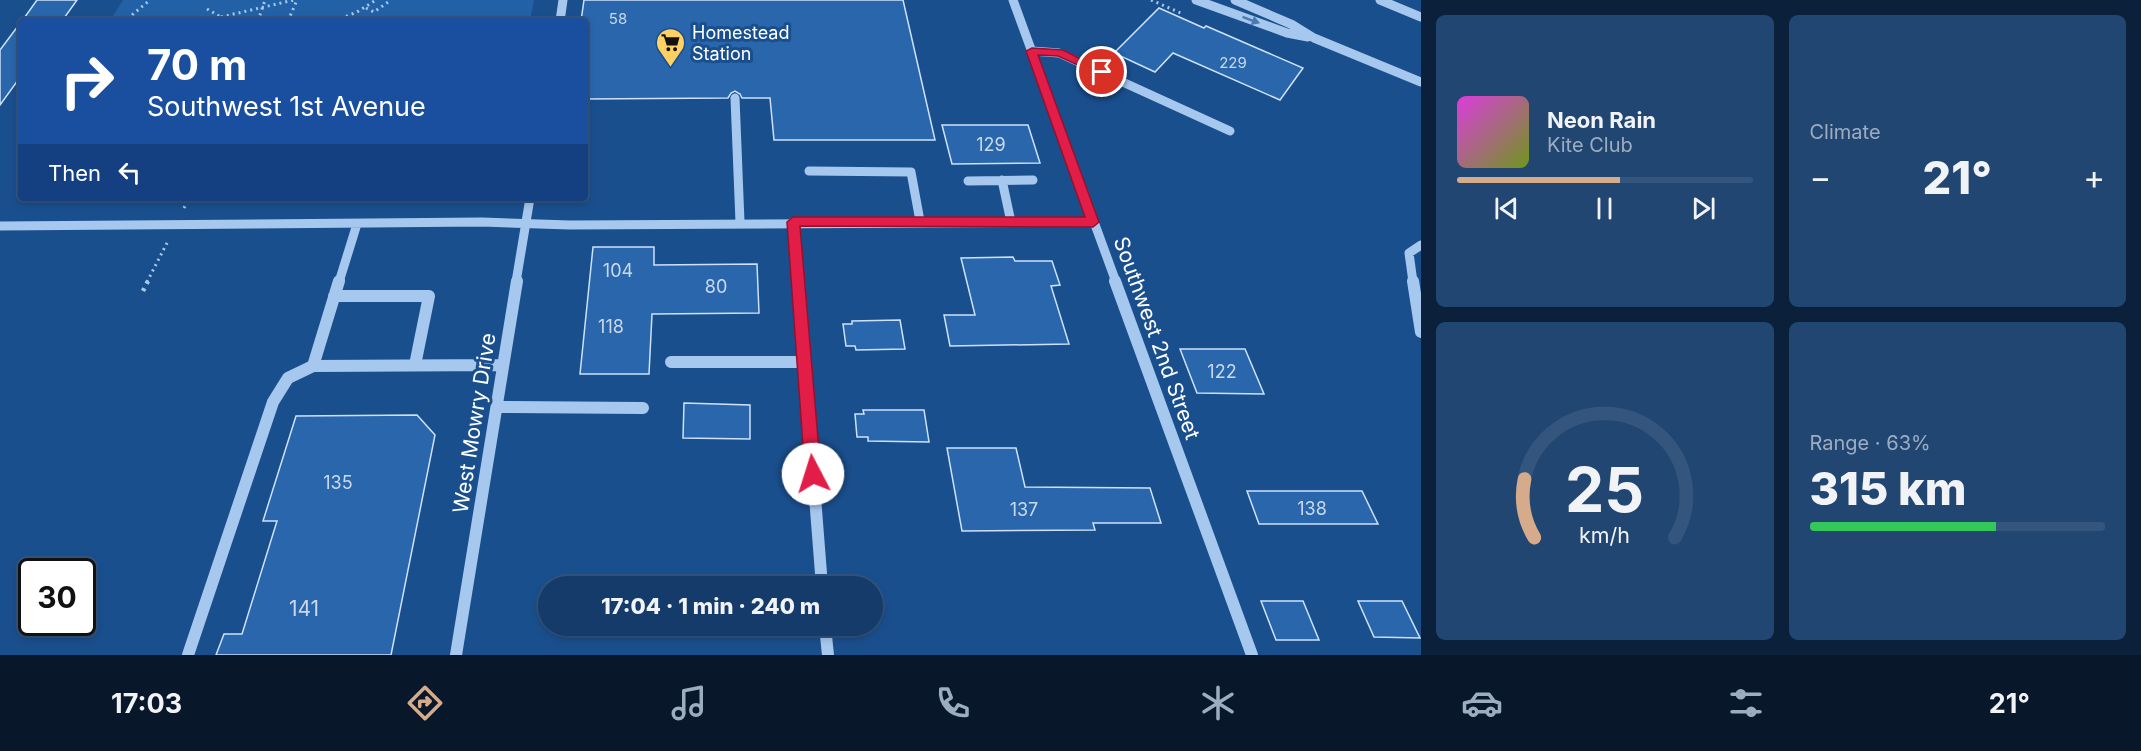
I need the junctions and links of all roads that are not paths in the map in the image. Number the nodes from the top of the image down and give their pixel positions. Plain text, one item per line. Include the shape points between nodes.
1 (563, 0) edge
2 (1012, 0) edge
3 (1196, 0) edge
4 (1235, 0) edge
5 (1380, 0) edge
6 (1421, 17) edge
7 (560, 18) edge
8 (1314, 38) junction
9 (1032, 51) junction
10 (1421, 82) edge
11 (735, 98) dead end
12 (1230, 131) dead end
13 (809, 171) dead end
14 (1002, 180) junction
15 (1033, 180) dead end
16 (968, 181) dead end
17 (529, 201) edge
18 (920, 221) junction
19 (740, 222) junction
20 (793, 222) junction
21 (1011, 222) junction
22 (1093, 222) junction
23 (357, 224) junction
24 (525, 224) junction
25 (0, 226) edge
26 (1421, 245) edge
27 (1417, 288) edge
28 (334, 296) junction
29 (1421, 332) edge
30 (671, 362) dead end
31 (804, 362) junction
32 (503, 364) junction
33 (415, 365) junction
34 (313, 366) junction
35 (497, 407) junction
36 (643, 408) dead end
37 (821, 576) edge
38 (826, 636) edge
39 (188, 655) edge
40 (456, 655) edge
41 (828, 655) edge
42 (1252, 655) edge

1 - 7 street
2 - 9 street, Southwest 2nd Street
3 -> 8 street via 1287,33
4 - 8 street
5 - 6 street
8 - 10 street
9 - 12 street via 1059,53
9 - 22 street, Southwest 2nd Street
11 - 19 street
13 - 18 street via 911,172
14 - 15 street
14 - 16 street
14 - 21 street
17 - 24 street, West Mowry Drive
18 - 20 street
18 - 21 street
19 - 20 street
19 - 24 street
20 - 31 street
21 - 22 street
22 - 42 street, Southwest 2nd Street
23 - 24 street
23 - 25 street
23 - 28 street
24 - 32 street, West Mowry Drive
26 - 27 street via 1409,253
27 - 29 street
28 - 33 street via 429,296
28 - 34 street
30 - 31 street
31 - 37 street
32 - 33 street
32 - 35 street, West Mowry Drive
33 - 34 street
34 - 39 street via 288,376 273,402
35 - 36 street
35 - 40 street, West Mowry Drive
38 - 41 street

